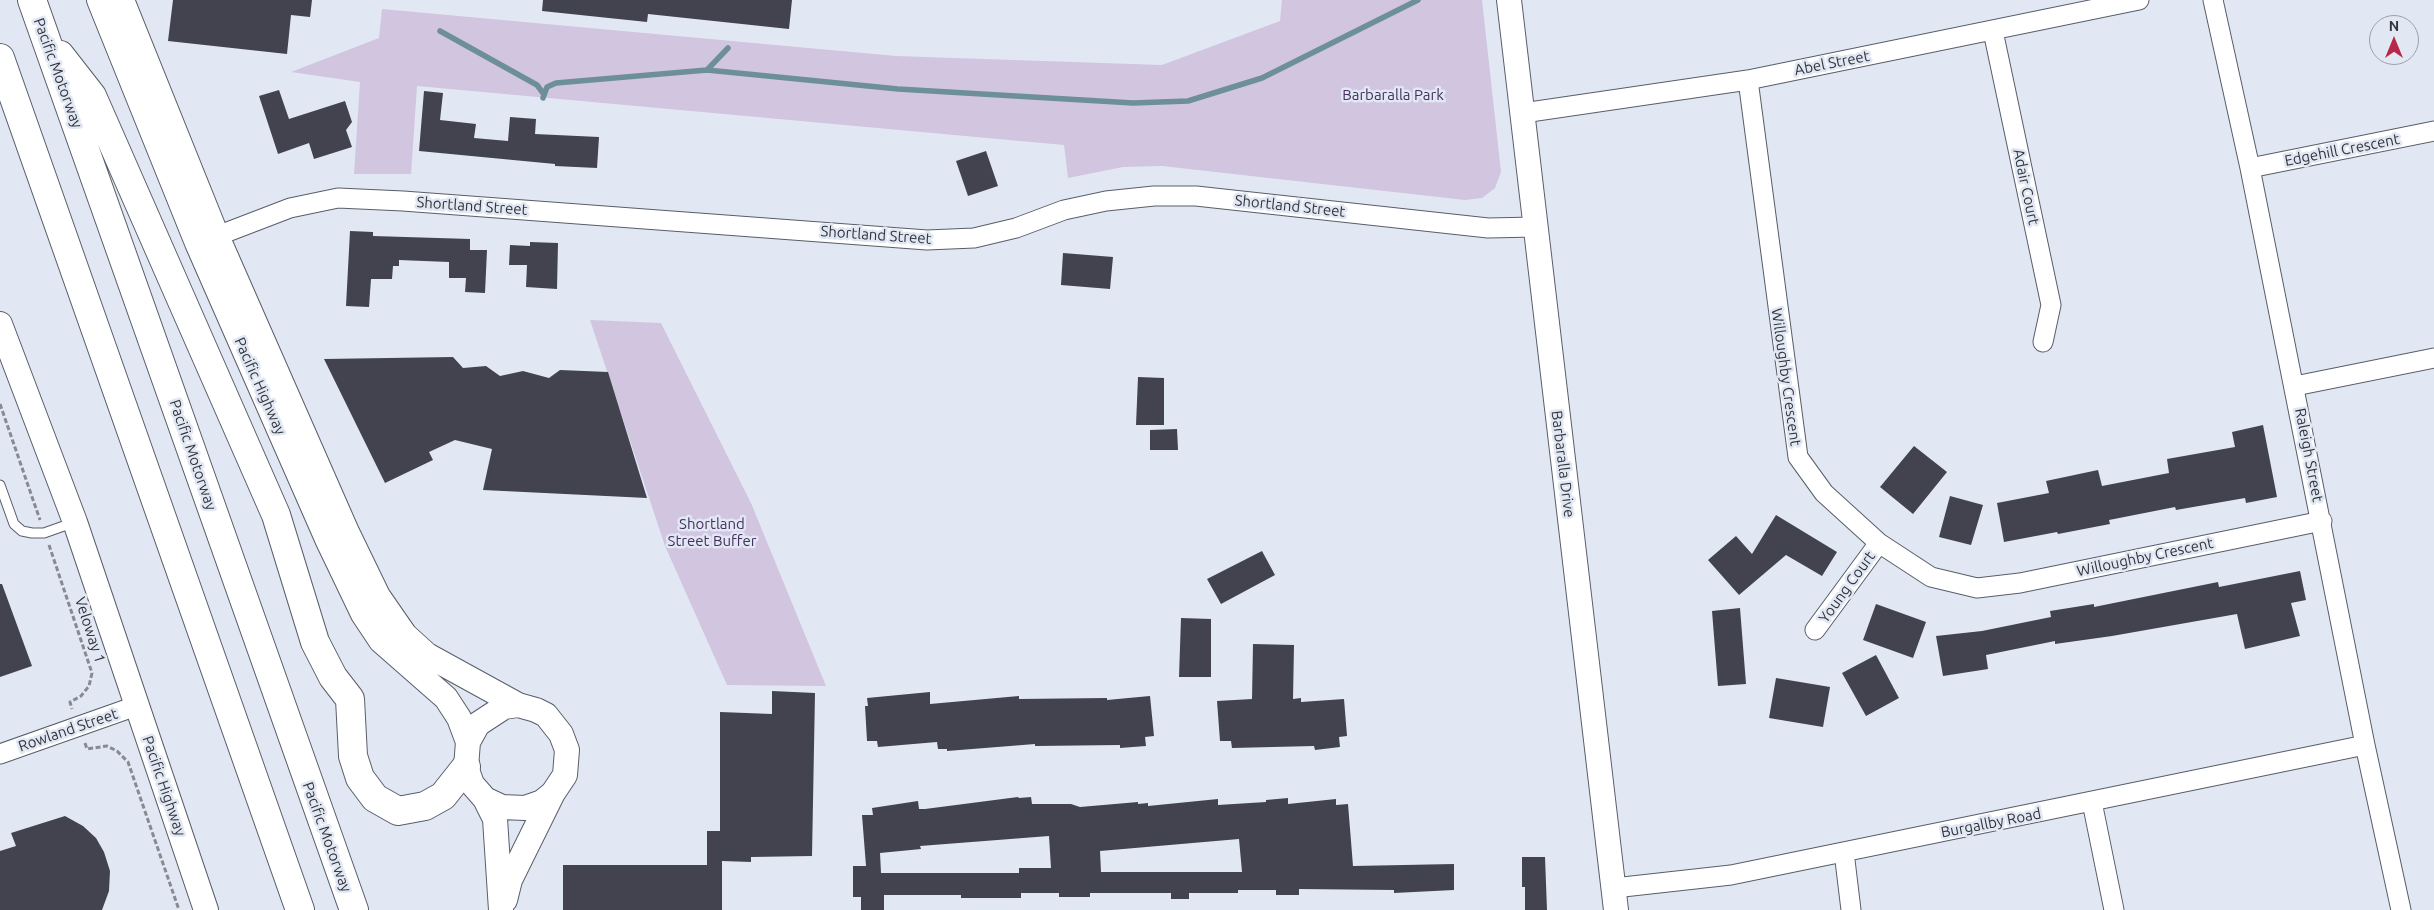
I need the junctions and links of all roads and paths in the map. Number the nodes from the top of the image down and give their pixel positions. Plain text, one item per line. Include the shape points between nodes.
1 (32, 0) edge
2 (99, 0) edge
3 (122, 0) edge
4 (2139, 0) edge
5 (2213, 0) edge
6 (1511, 6) edge
7 (1993, 31) junction
8 (46, 38) junction
9 (0, 58) edge
10 (1748, 80) junction
11 (1523, 113) junction
12 (2434, 131) edge
13 (2250, 168) junction
14 (1535, 227) junction
15 (217, 236) junction
16 (0, 324) edge
17 (2043, 342) dead end
18 (2434, 358) edge
19 (2295, 386) junction
20 (0, 404) edge
21 (0, 485) edge
22 (2322, 521) junction
23 (75, 522) junction
24 (44, 533) junction
25 (1879, 543) junction
26 (1815, 630) dead end
27 (518, 705) junction
28 (136, 706) junction
29 (79, 725) junction
30 (2366, 745) junction
31 (0, 754) edge
32 (467, 754) junction
33 (554, 793) junction
34 (485, 799) junction
35 (2092, 802) junction
36 (1844, 852) junction
37 (1615, 899) edge
38 (179, 910) edge
39 (206, 910) edge
40 (300, 910) edge
41 (354, 910) edge
42 (502, 910) edge
43 (1851, 910) edge
44 (2114, 910) edge
45 (2401, 910) edge

1 - 8 highway, Pacific Motorway
2 - 32 street, Pacific Highway via 197,243 363,614 381,641 446,698 459,718
3 - 15 street, Pacific Highway
4 - 7 street, Abel Street
5 - 13 street, Raleigh Street
6 - 11 street, Barbaralla Drive
7 - 10 street, Abel Street
7 - 17 street, Adair Court via 2051,305
8 - 32 highway via 92,96 276,515 316,642 333,677 350,699 353,756 360,778 375,798 398,811 425,806 443,796
8 - 41 highway, Pacific Motorway
9 - 40 highway
10 - 11 street, Abel Street
10 - 25 street, Willoughby Crescent via 1798,457 1824,493
11 - 14 street, Barbaralla Drive
12 - 13 street, Edgehill Crescent
13 - 19 street, Raleigh Street
14 - 15 street, Shortland Street via 1488,228 1196,196 1154,196 1106,200 974,238 927,240 403,200 338,198 290,208
14 - 37 street, Barbaralla Drive
15 - 27 street, Pacific Highway via 378,596 405,636 427,655
16 - 23 street, Pacific Highway
18 - 19 street
19 - 22 street, Raleigh Street
20 - 24 path, Veloway 1
21 - 24 lane via 14,524 22,531
22 - 25 street, Willoughby Crescent via 2020,583 1977,588 1931,577
22 - 30 street, Raleigh Street
23 - 24 lane
23 - 28 street, Pacific Highway
24 - 29 path, Veloway 1 via 92,673 89,686 70,702
25 - 26 street, Young Court
27 - 32 street via 504,707 478,724
27 - 33 street via 546,716 561,734 567,750 564,775
28 - 29 street, Rowland Street
28 - 39 street, Pacific Highway
29 - 31 street, Rowland Street
29 - 38 path, Veloway 1 via 87,749 107,746 128,762
30 - 35 street, Burgallby Road
30 - 45 street, Raleigh Street
32 - 34 street via 472,784
33 - 34 street via 525,808 502,807
33 - 42 street via 510,880
34 - 42 street via 494,818
35 - 36 street, Burgallby Road
35 - 44 street
36 - 37 street, Burgallby Road
36 - 43 street

